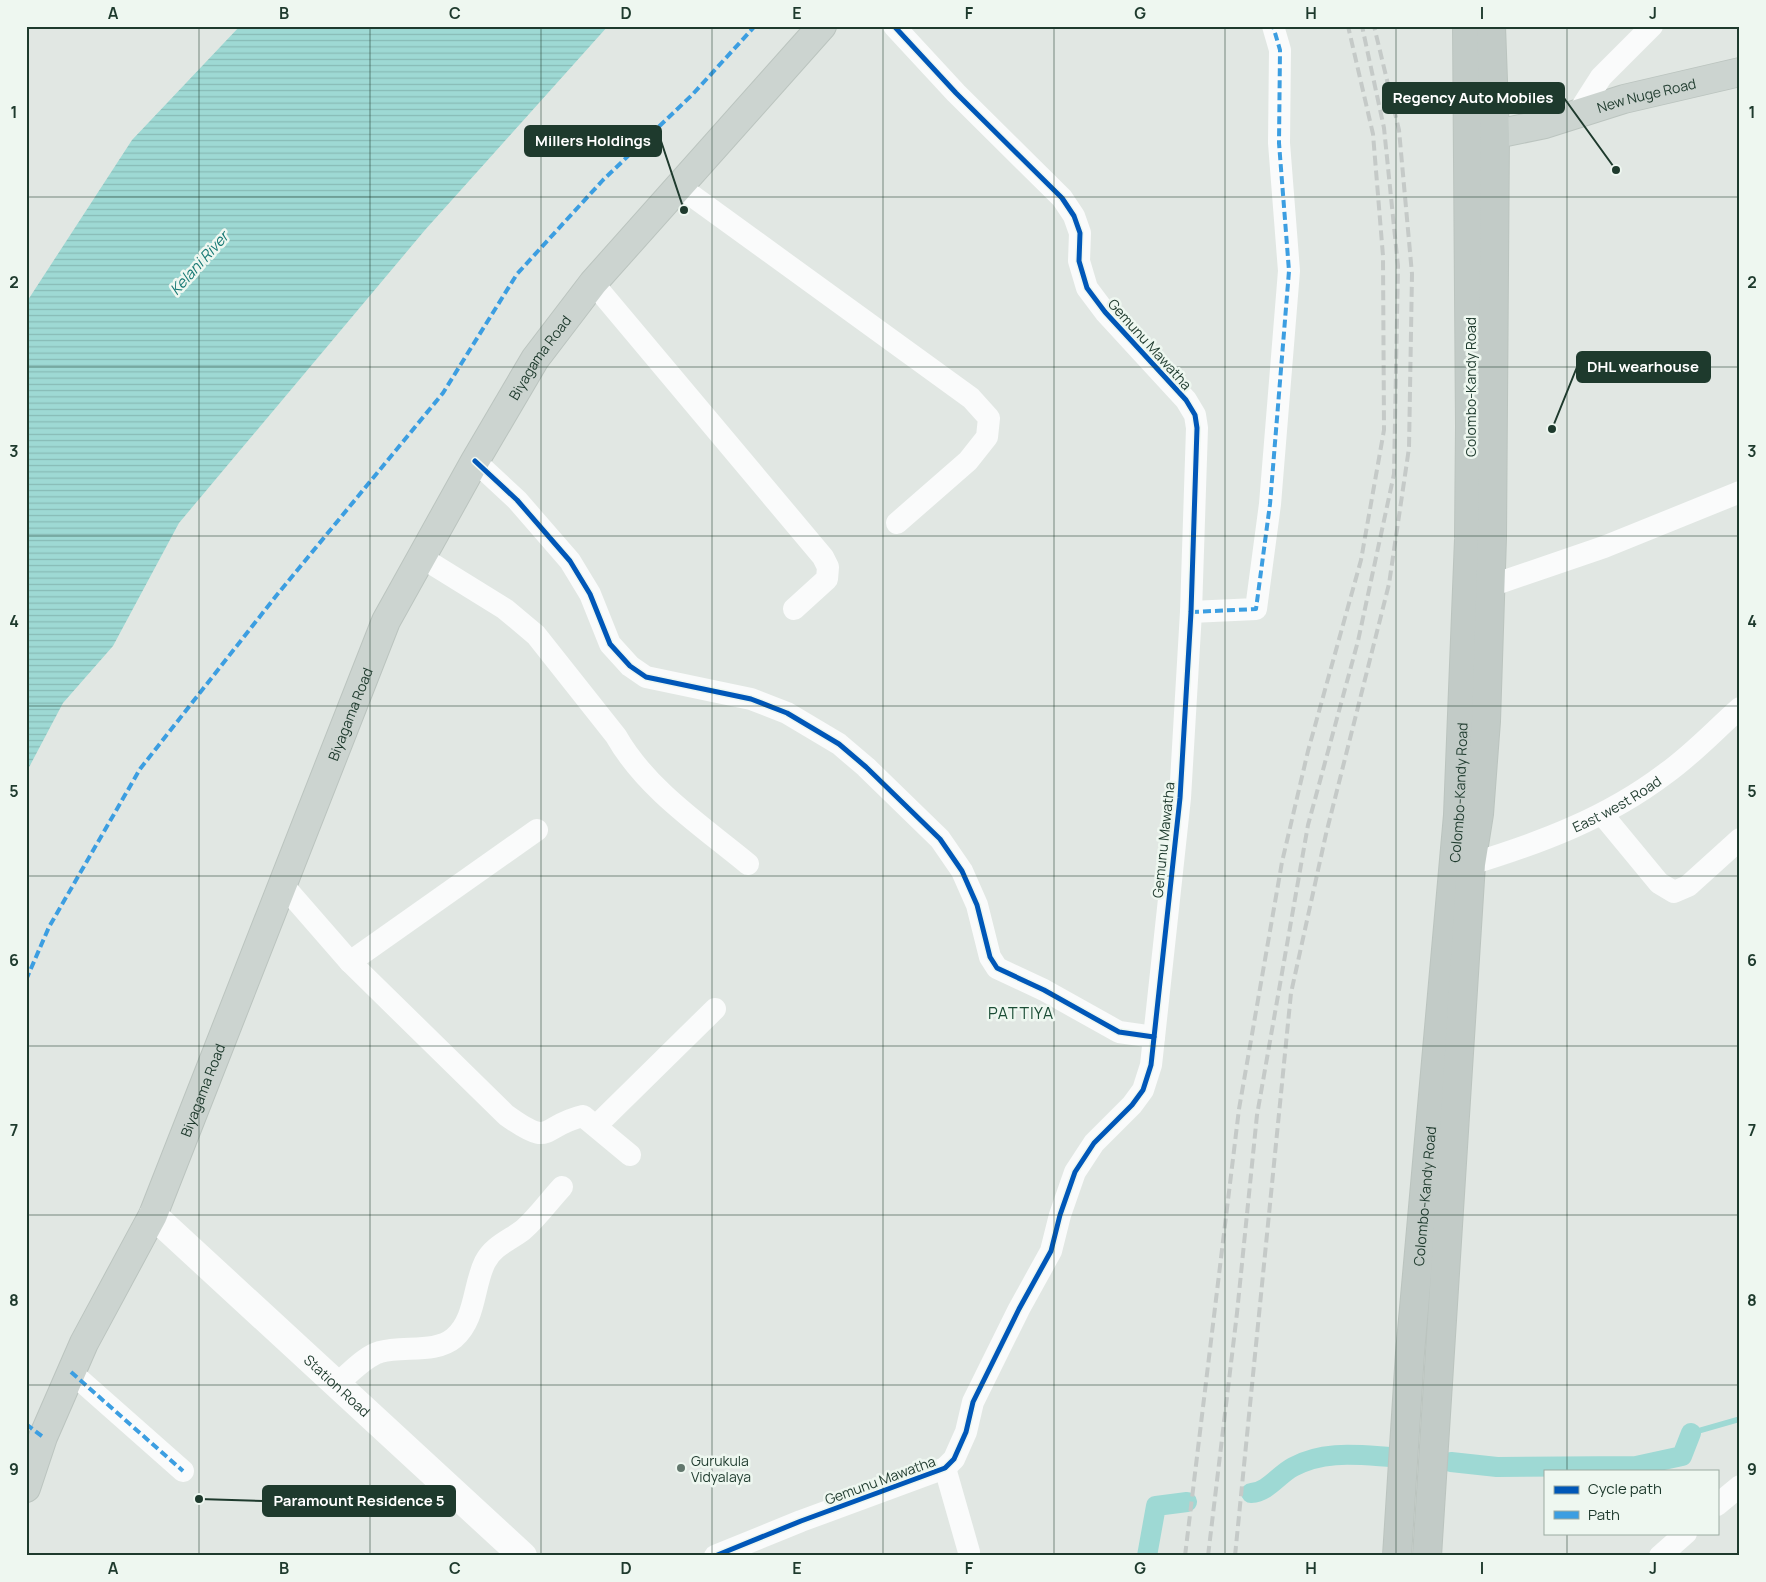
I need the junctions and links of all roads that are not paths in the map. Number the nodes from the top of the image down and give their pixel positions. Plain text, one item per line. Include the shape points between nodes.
1 (822, 26) edge
2 (894, 26) edge
3 (1273, 26) edge
4 (1467, 26) edge
5 (1491, 26) edge
6 (1652, 26) edge
7 (1740, 72) edge
8 (1578, 113) junction
9 (1496, 135) junction
10 (1467, 140) junction
11 (680, 187) junction
12 (593, 283) junction
13 (474, 461) junction
14 (1740, 492) edge
15 (897, 523) dead end
16 (421, 557) junction
17 (1490, 586) junction
18 (794, 609) dead end
19 (1190, 612) junction
20 (1740, 708) edge
21 (1602, 814) junction
22 (537, 830) dead end
23 (1740, 839) edge
24 (748, 864) dead end
25 (1471, 864) junction
26 (282, 884) junction
27 (350, 962) junction
28 (715, 1010) dead end
29 (1154, 1037) junction
30 (596, 1126) junction
31 (630, 1156) dead end
32 (562, 1187) dead end
33 (153, 1215) junction
34 (71, 1372) junction
35 (337, 1384) junction
36 (945, 1468) junction
37 (183, 1471) dead end
38 (1740, 1486) edge
39 (26, 1488) edge
40 (1718, 1505) edge
41 (1685, 1534) edge
42 (969, 1552) dead end
43 (523, 1556) edge
44 (715, 1556) edge
45 (1398, 1556) edge
46 (1427, 1556) edge
47 (1660, 1556) edge

1 - 11 main road, Biyagama Road
2 - 19 street, Gemunu Mawatha via 1062,198 1080,233 1078,261 1087,288 1186,400 1195,416
3 - 19 street via 1280,50 1279,143 1289,272 1270,504 1256,609
4 - 10 highway, Colombo-Kandy Road
5 - 9 highway, Colombo-Kandy Road
6 - 8 street via 1601,77
7 - 8 main road, New Nuge Road
8 - 9 main road, New Nuge Road
9 - 10 main road, New Nuge Road
9 - 17 highway, Colombo-Kandy Road
10 - 45 highway, Colombo-Kandy Road via 1471,355 1469,539 1458,815 1410,1353
11 - 12 main road, Biyagama Road
11 - 15 street via 972,398 989,418 987,437 968,461
12 - 13 main road, Biyagama Road via 535,359
12 - 18 street via 823,557 828,567 827,579
13 - 16 main road, Biyagama Road
13 - 29 street via 517,500 570,561 590,594 610,644 630,666 646,677 751,699 787,713 839,744 940,839 966,880 977,905 990,957 997,968 1044,990 1118,1032
14 - 17 street via 1604,547
16 - 24 street via 505,609 536,635 616,736 625,754 664,795
16 - 26 main road, Biyagama Road via 386,621
17 - 25 highway, Colombo-Kandy Road via 1486,721 1479,814
19 - 29 street, Gemunu Mawatha via 1180,798
20 - 21 street, East west Road via 1666,774
21 - 23 street via 1659,883 1674,892 1688,886
21 - 25 street, East west Road via 1530,846
22 - 27 street
25 - 46 highway, Colombo-Kandy Road
26 - 27 street
26 - 33 main road, Biyagama Road
27 - 30 street via 506,1115 526,1130 538,1134 549,1132 583,1116
28 - 30 street
29 - 36 street, Gemunu Mawatha via 1151,1065 1143,1090 1094,1143 1075,1172 1052,1250 973,1402 966,1432 954,1459
30 - 31 street
32 - 35 street via 523,1230 500,1244 486,1259 466,1325 453,1340 436,1346 376,1353
33 - 34 main road, Biyagama Road
33 - 35 street, Station Road
34 - 37 street
34 - 39 main road, Biyagama Road
35 - 43 street, Station Road
36 - 42 street
36 - 44 street, Gemunu Mawatha via 801,1520
38 - 40 street
41 - 47 street

